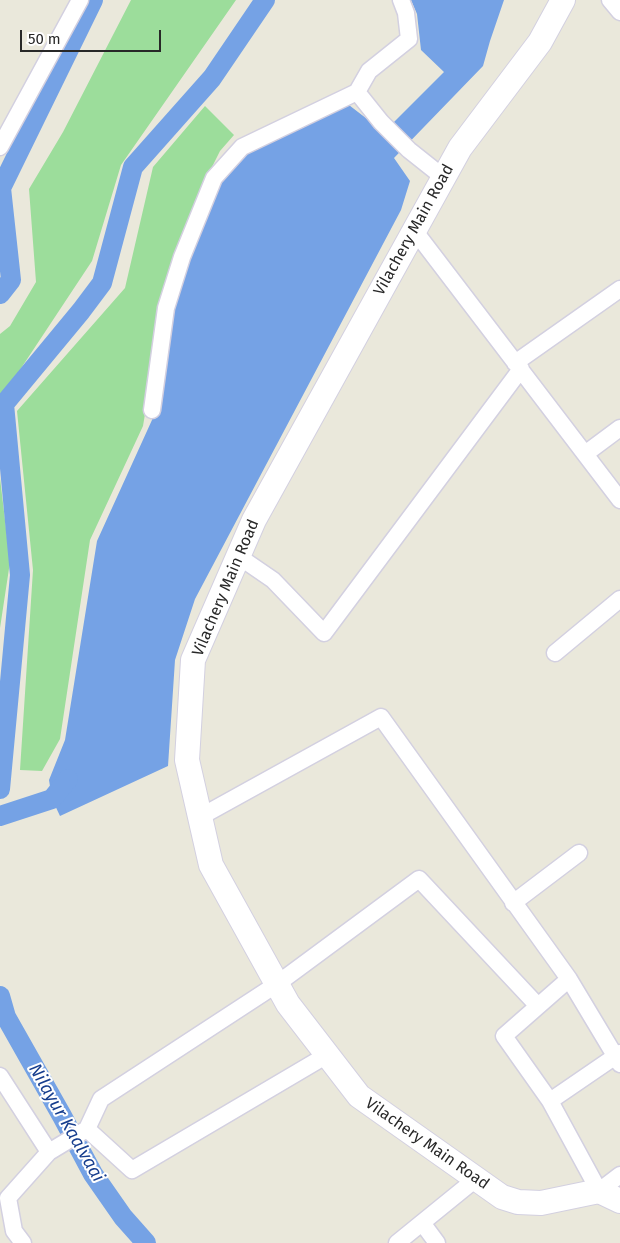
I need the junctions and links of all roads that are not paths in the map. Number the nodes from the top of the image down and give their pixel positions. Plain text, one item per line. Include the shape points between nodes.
1 (80, 0) edge
2 (401, 0) edge
3 (563, 0) edge
4 (610, 0) edge
5 (620, 12) edge
6 (357, 92) junction
7 (0, 146) edge
8 (443, 177) junction
9 (414, 230) junction
10 (620, 289) edge
11 (518, 366) junction
12 (152, 410) dead end
13 (620, 428) edge
14 (586, 454) junction
15 (620, 500) edge
16 (238, 556) junction
17 (620, 600) edge
18 (555, 653) dead end
19 (200, 817) junction
20 (579, 853) dead end
21 (513, 903) junction
22 (569, 979) junction
23 (277, 984) junction
24 (538, 1006) junction
25 (327, 1055) junction
26 (618, 1058) edge
27 (0, 1076) edge
28 (550, 1101) junction
29 (87, 1129) junction
30 (50, 1152) junction
31 (620, 1175) edge
32 (477, 1178) junction
33 (610, 1196) edge
34 (423, 1224) junction
35 (23, 1243) edge
36 (398, 1243) edge
37 (437, 1243) edge

1 - 7 street
2 - 6 street via 409,39 369,71
3 - 8 main road, Vilachery Main Road via 540,42 460,148
4 - 5 street
6 - 8 street via 380,122
6 - 12 street via 242,147 214,178 182,257 166,308
8 - 9 main road, Vilachery Main Road
9 - 11 street
9 - 16 main road, Vilachery Main Road via 254,520
10 - 11 street
11 - 14 street
11 - 16 street via 324,633 273,580
13 - 14 street
14 - 15 street
16 - 19 main road, Vilachery Main Road via 193,660 186,760
17 - 18 street
19 - 21 street via 382,717
19 - 23 main road, Vilachery Main Road via 211,865
20 - 21 street
21 - 22 street
22 - 24 street
22 - 26 street
23 - 24 street via 419,879
23 - 25 main road, Vilachery Main Road via 288,1004
23 - 29 street via 101,1100
24 - 28 street via 504,1036
25 - 29 street via 132,1170
25 - 32 main road, Vilachery Main Road via 359,1096
26 - 28 street
27 - 30 street
28 - 33 street
29 - 30 street
30 - 35 street via 8,1198 14,1230
31 - 33 street
32 - 33 main road, Vilachery Main Road via 502,1196 518,1202 542,1204
32 - 34 street
34 - 36 street
34 - 37 street

